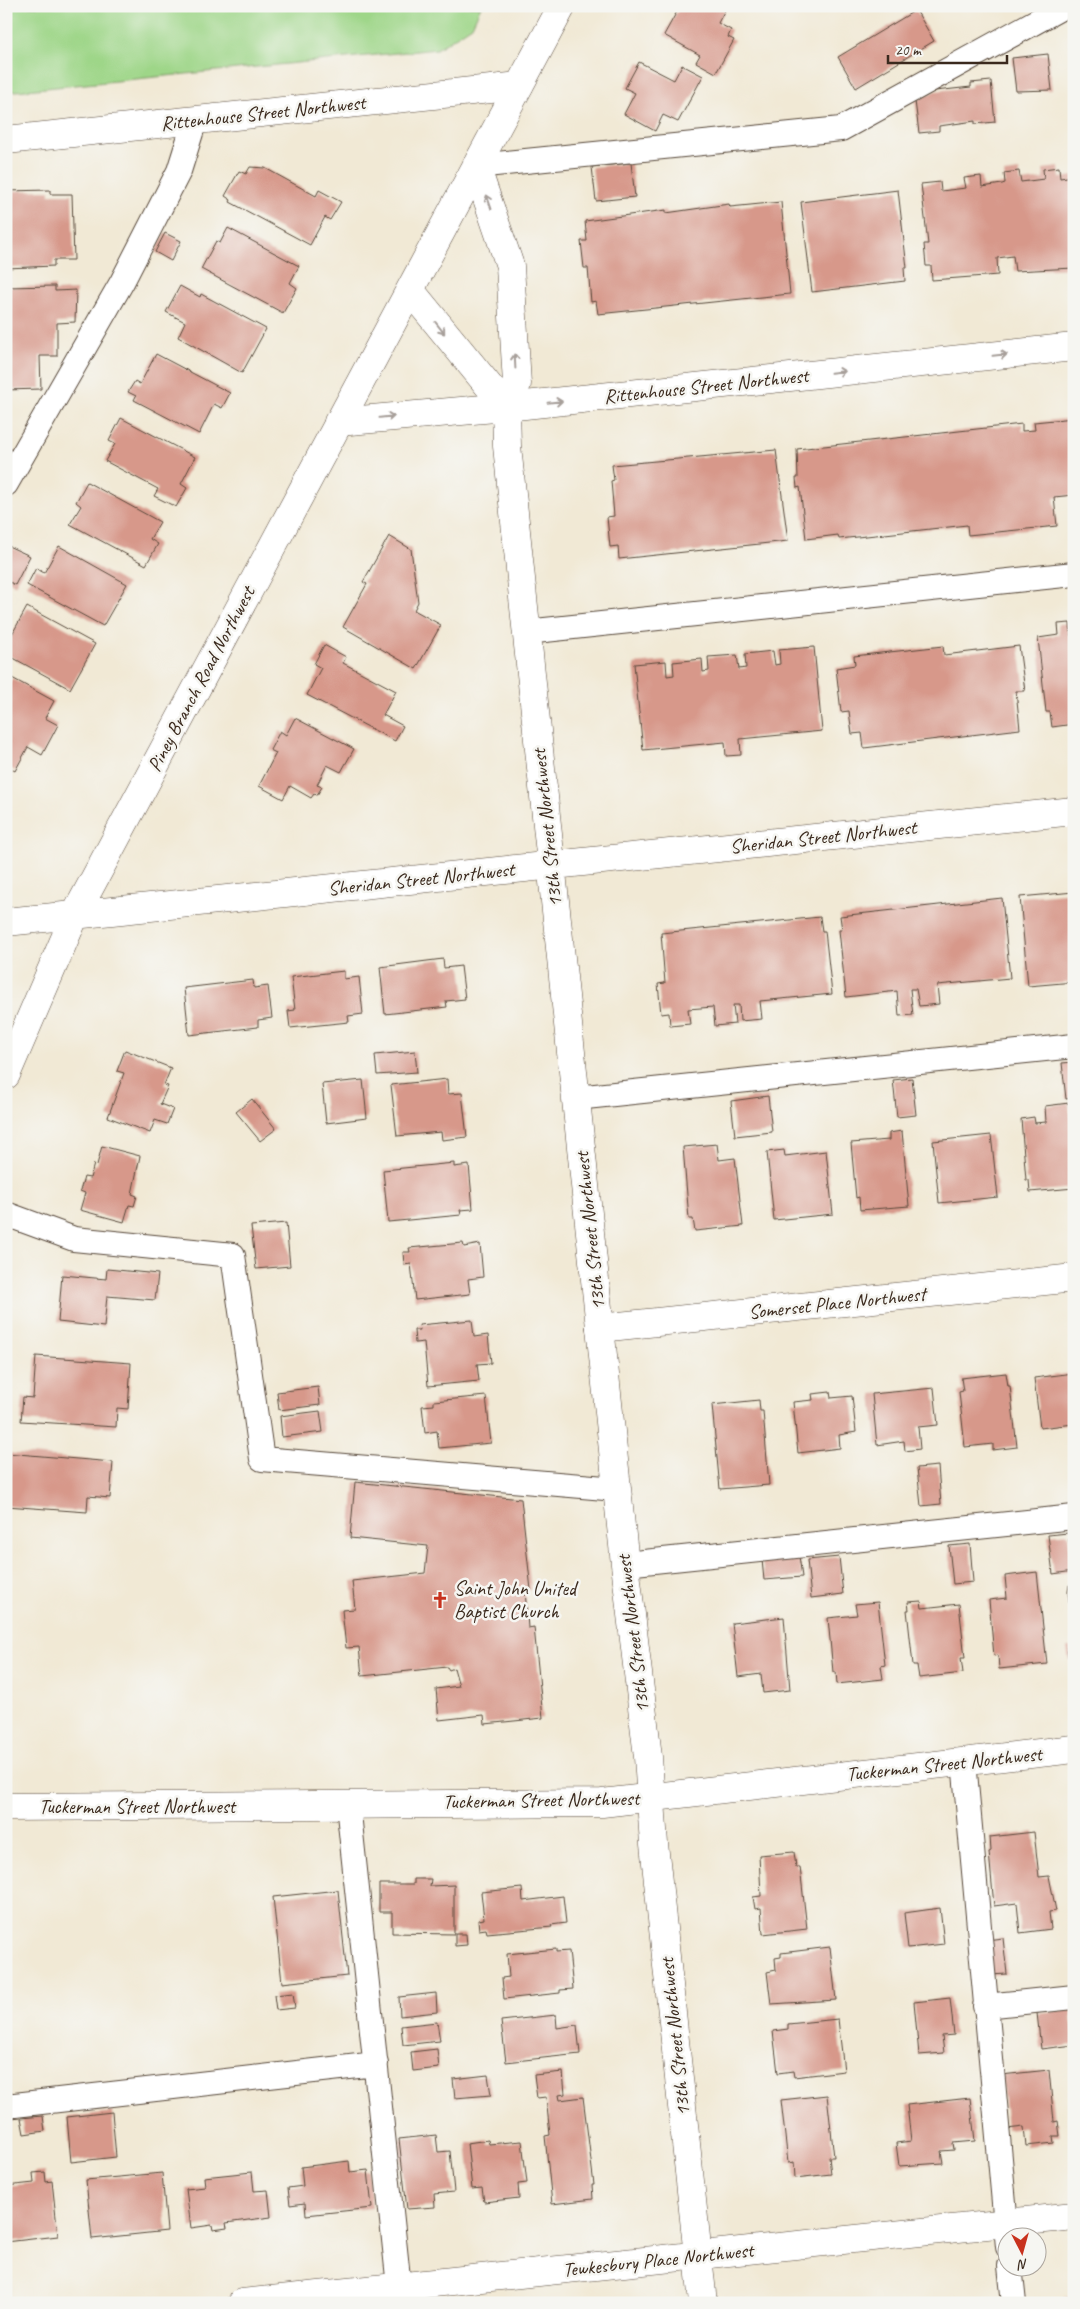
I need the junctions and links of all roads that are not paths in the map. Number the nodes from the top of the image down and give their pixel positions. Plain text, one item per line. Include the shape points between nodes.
1 (562, 6) edge
2 (1064, 6) edge
3 (519, 86) junction
4 (195, 120) junction
5 (6, 140) edge
6 (476, 166) junction
7 (410, 290) junction
8 (1074, 347) edge
9 (506, 407) junction
10 (338, 422) junction
11 (6, 484) edge
12 (1074, 574) edge
13 (526, 632) junction
14 (1074, 811) edge
15 (551, 866) junction
16 (75, 915) junction
17 (6, 922) edge
18 (1074, 1046) edge
19 (6, 1075) edge
20 (576, 1098) junction
21 (6, 1214) edge
22 (1074, 1278) edge
23 (600, 1328) junction
24 (617, 1489) junction
25 (1074, 1517) edge
26 (625, 1564) junction
27 (1074, 1749) edge
28 (964, 1761) junction
29 (651, 1798) junction
30 (348, 1804) junction
31 (6, 1807) edge
32 (1074, 1997) edge
33 (985, 2006) junction
34 (376, 2064) junction
35 (6, 2106) edge
36 (1074, 2216) edge
37 (1005, 2226) edge
38 (1038, 2226) edge
39 (998, 2236) edge
40 (698, 2255) junction
41 (1011, 2276) edge
42 (399, 2287) junction
43 (242, 2303) edge
44 (703, 2303) edge
45 (1014, 2303) edge

1 - 3 street
2 - 6 lane via 842,129
3 - 4 street, Rittenhouse Street Northwest
3 - 6 street
4 - 5 street, Rittenhouse Street Northwest
4 - 11 lane via 179,171 126,274
6 - 7 street
9 -> 6 street, 13th Street Northwest via 517,384 510,266
7 -> 9 street
7 - 10 street, Piney Branch Road Northwest
9 -> 8 street, Rittenhouse Street Northwest
10 -> 9 street, Rittenhouse Street Northwest
9 - 13 street, 13th Street Northwest
10 - 16 street, Piney Branch Road Northwest
12 - 13 lane
13 - 15 street, 13th Street Northwest
14 - 15 street, Sheridan Street Northwest
15 - 16 street, Sheridan Street Northwest
15 - 20 street, 13th Street Northwest
16 - 17 street, Sheridan Street Northwest
16 - 19 street, Piney Branch Road Northwest
18 - 20 lane
20 - 23 street, 13th Street Northwest
21 - 24 lane via 74,1239 233,1255 262,1459
22 - 23 street, Somerset Place Northwest
23 - 24 street, 13th Street Northwest
24 - 26 street, 13th Street Northwest
25 - 26 lane
26 - 29 street, 13th Street Northwest
27 - 28 street, Tuckerman Street Northwest
28 - 29 street, Tuckerman Street Northwest
28 - 33 lane
29 - 30 street, Tuckerman Street Northwest via 602,1802
29 - 40 street, 13th Street Northwest
30 - 31 street, Tuckerman Street Northwest
30 - 34 lane
32 - 33 lane
33 - 37 lane
34 - 35 lane
34 - 42 lane
36 - 38 street, Tewkesbury Place Northwest
39 - 40 street, Tewkesbury Place Northwest
40 - 42 street, Tewkesbury Place Northwest
40 - 44 street, 13th Street Northwest
41 - 45 lane
42 - 43 street, Tewkesbury Place Northwest

